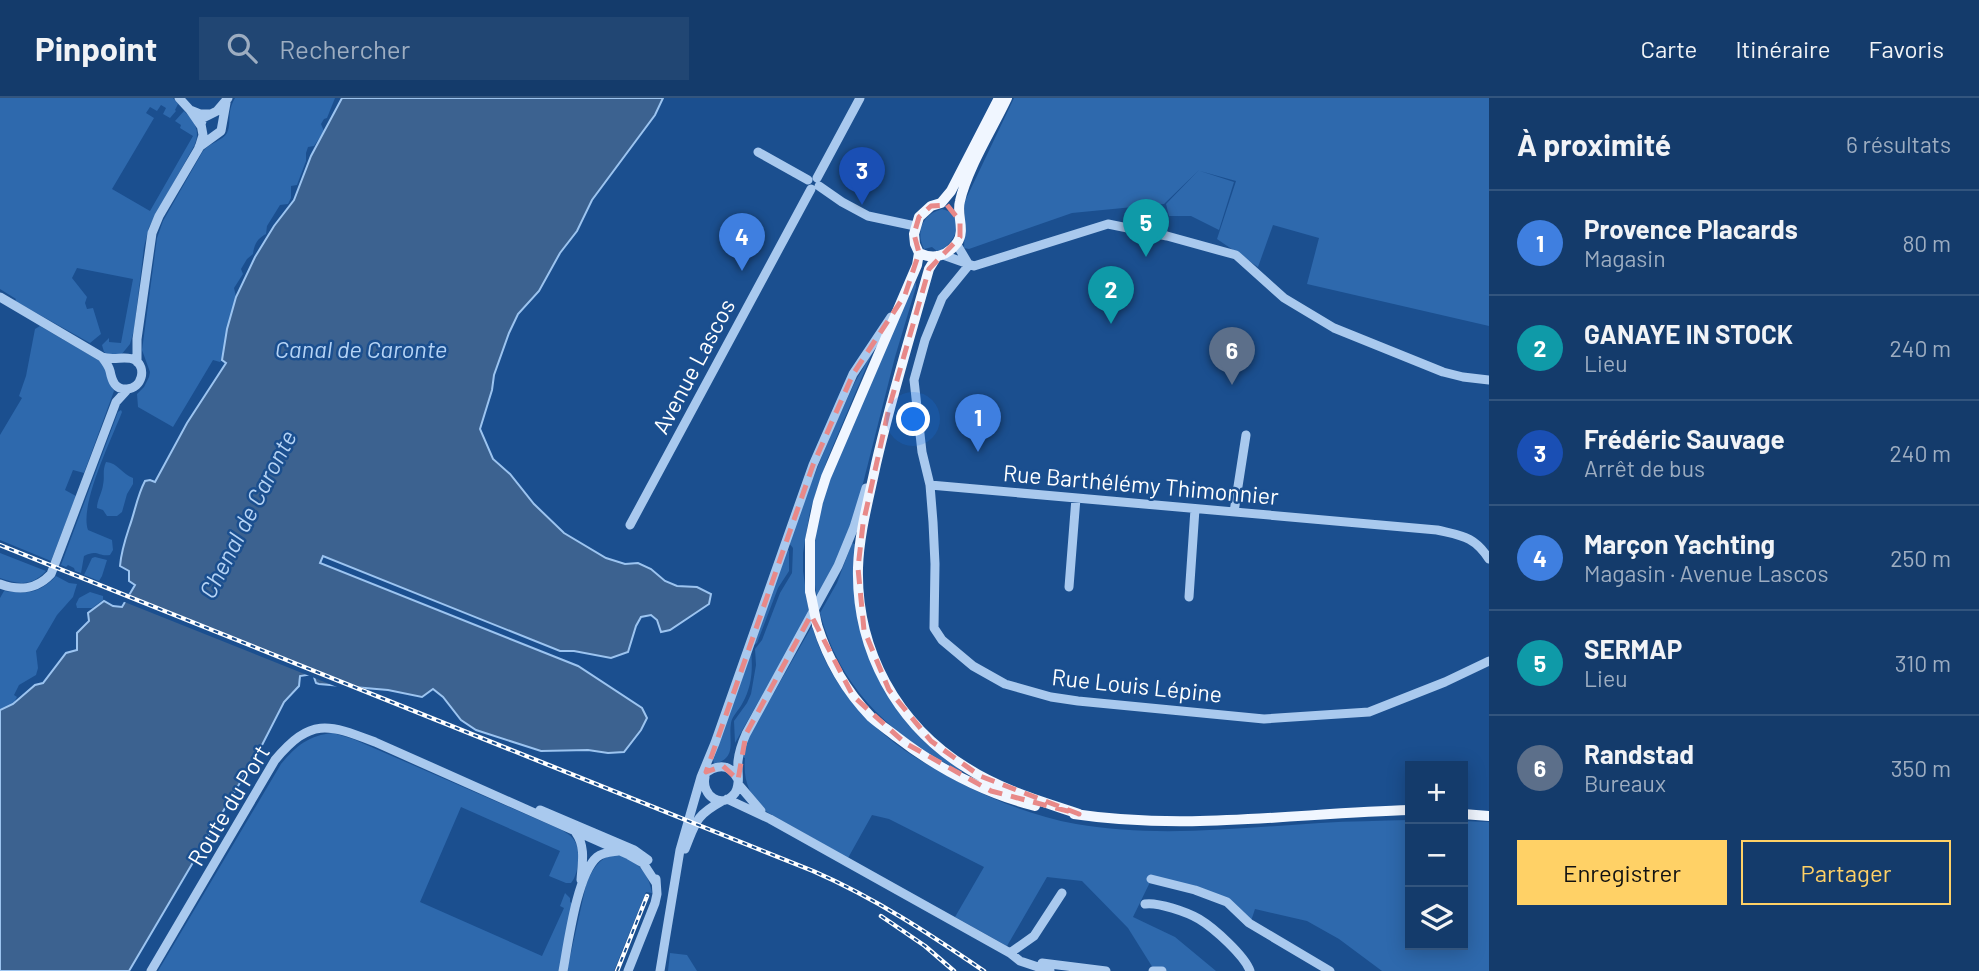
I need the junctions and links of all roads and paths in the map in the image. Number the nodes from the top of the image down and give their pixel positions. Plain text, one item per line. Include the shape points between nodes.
1 (179, 98) edge
2 (860, 98) edge
3 (999, 98) edge
4 (1007, 98) edge
5 (227, 99) edge
6 (190, 110) junction
7 (210, 114) junction
8 (222, 121) junction
9 (202, 129) junction
10 (215, 135) junction
11 (199, 148) junction
12 (758, 152) dead end
13 (814, 183) junction
14 (941, 204) junction
15 (958, 214) junction
16 (915, 226) junction
17 (956, 243) junction
18 (919, 253) junction
19 (944, 257) junction
20 (971, 266) junction
21 (905, 295) junction
22 (0, 297) edge
23 (942, 298) junction
24 (137, 339) junction
25 (102, 357) junction
26 (124, 358) junction
27 (137, 362) junction
28 (110, 370) junction
29 (1489, 380) edge
30 (114, 385) junction
31 (127, 390) junction
32 (116, 402) junction
33 (1246, 435) dead end
34 (881, 440) junction
35 (930, 485) junction
36 (1076, 498) junction
37 (1195, 509) junction
38 (1234, 512) junction
39 (630, 525) dead end
40 (1489, 559) edge
41 (0, 584) edge
42 (1069, 587) dead end
43 (1189, 597) dead end
44 (1489, 661) edge
45 (704, 775) junction
46 (738, 782) junction
47 (495, 795) junction
48 (725, 800) junction
49 (1405, 810) edge
50 (1489, 810) edge
51 (1468, 811) edge
52 (1468, 812) edge
53 (1079, 814) junction
54 (1489, 816) edge
55 (770, 819) junction
56 (574, 832) junction
57 (595, 838) junction
58 (620, 851) junction
59 (583, 853) junction
60 (597, 858) junction
61 (676, 870) junction
62 (1151, 879) dead end
63 (656, 883) junction
64 (581, 886) junction
65 (1062, 893) dead end
66 (1145, 904) dead end
67 (1010, 953) junction
68 (1327, 970) edge
69 (151, 971) edge
70 (562, 971) edge
71 (628, 971) edge
72 (660, 971) edge
73 (1050, 971) edge
74 (1106, 971) edge
75 (1153, 971) edge
76 (1161, 971) edge
77 (1250, 971) edge

1 - 6 street
2 - 13 street, Avenue Lascos
3 - 14 main road
4 - 15 main road via 968,177
5 - 7 street
5 - 8 street
6 - 7 street
6 - 9 street
7 - 8 street
7 - 9 street via 203,118
8 - 10 street
9 - 10 street
9 - 11 street
10 - 11 street
11 - 24 street via 152,233
12 - 13 street
13 - 16 street via 869,216
13 - 39 street, Avenue Lascos
14 - 15 main road
14 - 16 main road via 926,210
15 - 17 main road via 961,229
16 - 18 main road
17 - 19 main road
17 - 20 street
18 - 19 main road
18 - 21 main road
19 - 20 street
19 - 23 street via 957,271
19 - 34 main road via 929,269
20 - 23 street
20 - 29 street via 1108,224 1167,236 1236,255 1284,298 1334,328 1443,372
21 - 45 street via 853,374 818,452
21 - 53 main road, bridge via 818,502 810,540 810,591 817,625 853,696 873,719 905,743 939,766 1000,794
22 - 25 street
23 - 35 street via 914,380
24 - 26 street
24 - 27 street
25 - 26 street
25 - 28 street
26 - 27 street
26 - 28 street
27 - 31 street via 141,379
28 - 30 street
30 - 31 street
30 - 32 street
31 - 32 street
32 - 41 street via 51,574 29,588
33 - 38 street
34 - 46 street via 838,566 746,734 738,759
34 - 53 main road via 863,524 858,589 864,630 884,680 917,728 965,768
35 - 36 street, Rue Barthélémy Thimonnier
35 - 44 street, Rue Louis Lépine via 934,628 973,666 1005,684 1078,701 1264,719 1369,712
36 - 37 street, Rue Barthélémy Thimonnier
36 - 42 street
37 - 38 street, Rue Barthélémy Thimonnier
37 - 43 street
38 - 40 street, Rue Barthélémy Thimonnier via 1437,530 1468,537
45 - 46 street via 723,766 735,773
45 - 48 street via 707,793
45 - 61 street
46 - 48 street via 733,795
46 - 55 street
47 - 56 street, Route du Port
47 - 57 street, Route du Port via 568,821
47 - 69 street, Route du Port via 351,733 333,727 307,731 275,760
48 - 55 street
48 - 61 street via 698,818
49 - 53 main road via 1184,821
50 - 51 main road
52 - 54 main road
55 - 67 street
56 - 57 street, Route du Port
56 - 59 street
57 - 58 street, Route du Port
57 - 59 street
57 - 60 street
57 - 63 street, Route du Port via 645,858 655,870
58 - 60 street
58 - 63 street, Route du Port via 643,863
59 - 64 street
60 - 64 street
61 - 72 street
62 - 68 street via 1227,902 1249,923
63 - 71 street via 655,903
64 - 70 street
65 - 67 street via 1034,936
66 - 77 street via 1198,918 1239,953
67 - 73 street
67 - 74 street via 1046,965
75 - 76 street

